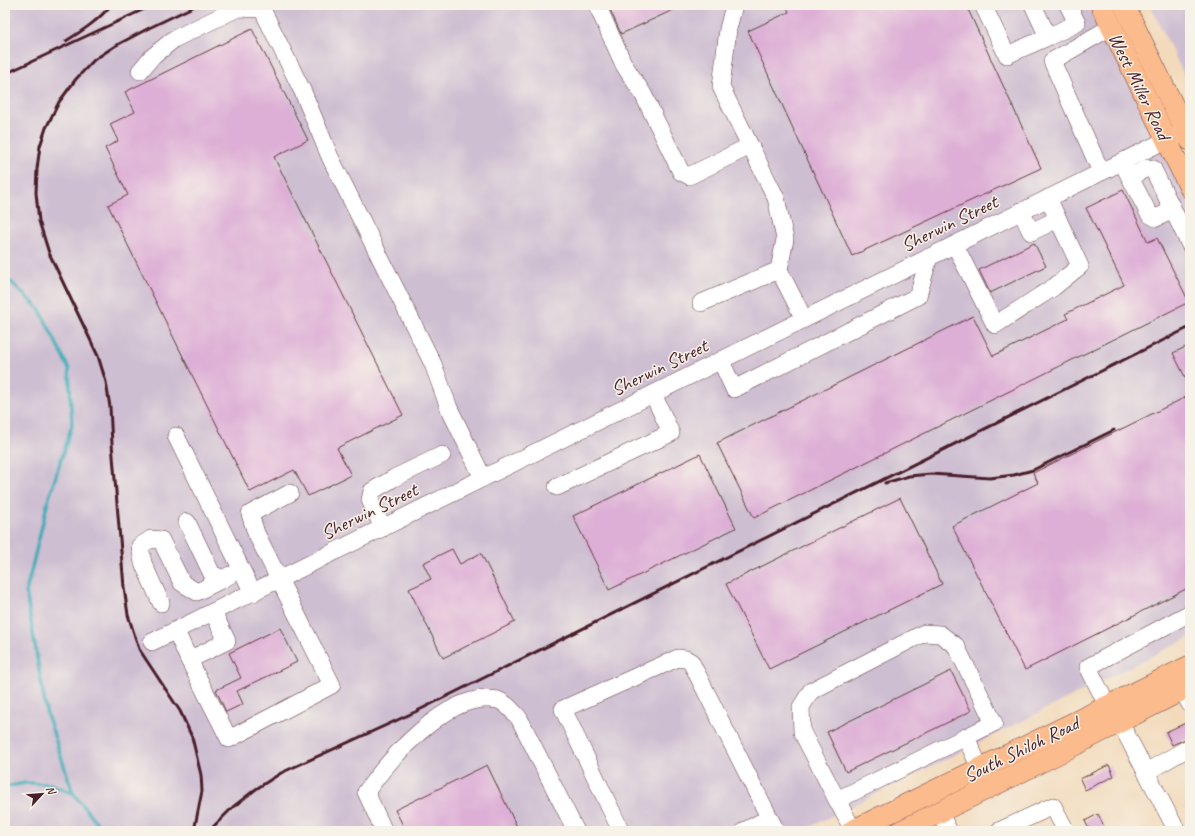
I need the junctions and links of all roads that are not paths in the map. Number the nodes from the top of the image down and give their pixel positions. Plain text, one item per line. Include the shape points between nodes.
1 (597, 5) edge
2 (734, 5) edge
3 (983, 5) edge
4 (1033, 5) edge
5 (1068, 5) edge
6 (1101, 5) edge
7 (1124, 5) edge
8 (1111, 27) junction
9 (1048, 37) junction
10 (140, 71) dead end
11 (1188, 137) edge
12 (1166, 140) junction
13 (750, 146) junction
14 (1122, 162) junction
15 (1101, 172) junction
16 (1130, 178) junction
17 (1190, 188) edge
18 (1048, 198) junction
19 (1173, 210) junction
20 (1021, 212) junction
21 (1058, 219) junction
22 (955, 245) junction
23 (1190, 245) edge
24 (930, 257) junction
25 (779, 270) junction
26 (701, 303) dead end
27 (804, 319) junction
28 (721, 361) junction
29 (653, 394) junction
30 (176, 436) dead end
31 (442, 455) dead end
32 (483, 478) junction
33 (557, 487) dead end
34 (290, 493) dead end
35 (187, 522) dead end
36 (383, 528) junction
37 (241, 570) junction
38 (223, 579) junction
39 (280, 579) junction
40 (253, 593) junction
41 (162, 602) dead end
42 (213, 612) junction
43 (1190, 613) edge
44 (176, 631) junction
45 (152, 642) dead end
46 (189, 660) junction
47 (1190, 666) edge
48 (1187, 693) edge
49 (1113, 711) junction
50 (966, 737) junction
51 (1190, 748) edge
52 (980, 768) junction
53 (1146, 772) junction
54 (989, 787) junction
55 (837, 800) junction
56 (939, 812) junction
57 (772, 825) edge
58 (384, 831) edge
59 (576, 831) edge
60 (621, 831) edge
61 (744, 831) edge
62 (852, 831) edge
63 (901, 831) edge
64 (949, 831) edge
65 (999, 831) edge
66 (1066, 831) edge
67 (1177, 831) edge

1 - 13 street via 624,65 643,94 681,172 689,176
2 - 13 street via 728,29 721,87
3 - 9 street via 1007,55
4 - 9 street
5 - 9 street via 1077,23
6 - 8 main road, West Miller Road
7 - 11 main road, West Miller Road
8 - 12 main road, West Miller Road
8 - 15 street via 1052,61
10 - 32 street via 174,38 238,8 262,9 303,92 330,157 434,364 449,408
11 - 12 street, Sherwin Street
12 - 14 street, Sherwin Street
12 - 17 main road, West Miller Road
13 - 25 street via 776,198 785,239
14 - 15 street, Sherwin Street
14 - 16 street
15 - 18 street, Sherwin Street
16 - 19 street via 1149,214 1156,218
16 - 19 street via 1147,168 1153,169
18 - 20 street, Sherwin Street
18 - 21 street
19 - 23 street
20 - 21 street via 1031,232
20 - 22 street, Sherwin Street
21 - 22 street via 1080,266 1054,287 995,325
22 - 24 street, Sherwin Street
24 - 27 street, Sherwin Street
24 - 28 street via 918,296 734,389
25 - 26 street
25 - 27 street
27 - 28 street, Sherwin Street
28 - 29 street, Sherwin Street
29 - 32 street, Sherwin Street
29 - 33 street via 671,433
30 - 37 street
31 - 36 street via 372,491 370,500
32 - 36 street, Sherwin Street
34 - 39 street via 250,514 256,533
35 - 38 street via 212,574
36 - 39 street, Sherwin Street
37 - 38 street
37 - 40 street
38 - 41 street via 197,592 182,583 161,540 150,539 140,546 143,563
39 - 40 street, Sherwin Street
39 - 46 street via 332,685 229,739
40 - 42 street, Sherwin Street
42 - 44 street, Sherwin Street
42 - 46 street via 227,641
43 - 49 street via 1088,667
44 - 45 street, Sherwin Street
44 - 46 street
47 - 49 main road, South Shiloh Road
48 - 49 main road, South Shiloh Road
49 - 52 main road, South Shiloh Road
49 - 53 street
49 - 54 main road, South Shiloh Road
50 - 52 street
50 - 55 street
50 - 55 street via 994,723 956,646 940,634 924,633 811,691 801,707 802,732
51 - 53 street
52 - 54 street
52 - 62 main road, South Shiloh Road
53 - 67 street
54 - 56 main road, South Shiloh Road
55 - 62 street
56 - 63 main road, South Shiloh Road
56 - 64 street
57 - 60 street via 691,662 678,658 563,709
57 - 61 street
58 - 59 street via 366,792 412,738 449,710 480,699 498,700 519,718
65 - 66 street via 1053,806

